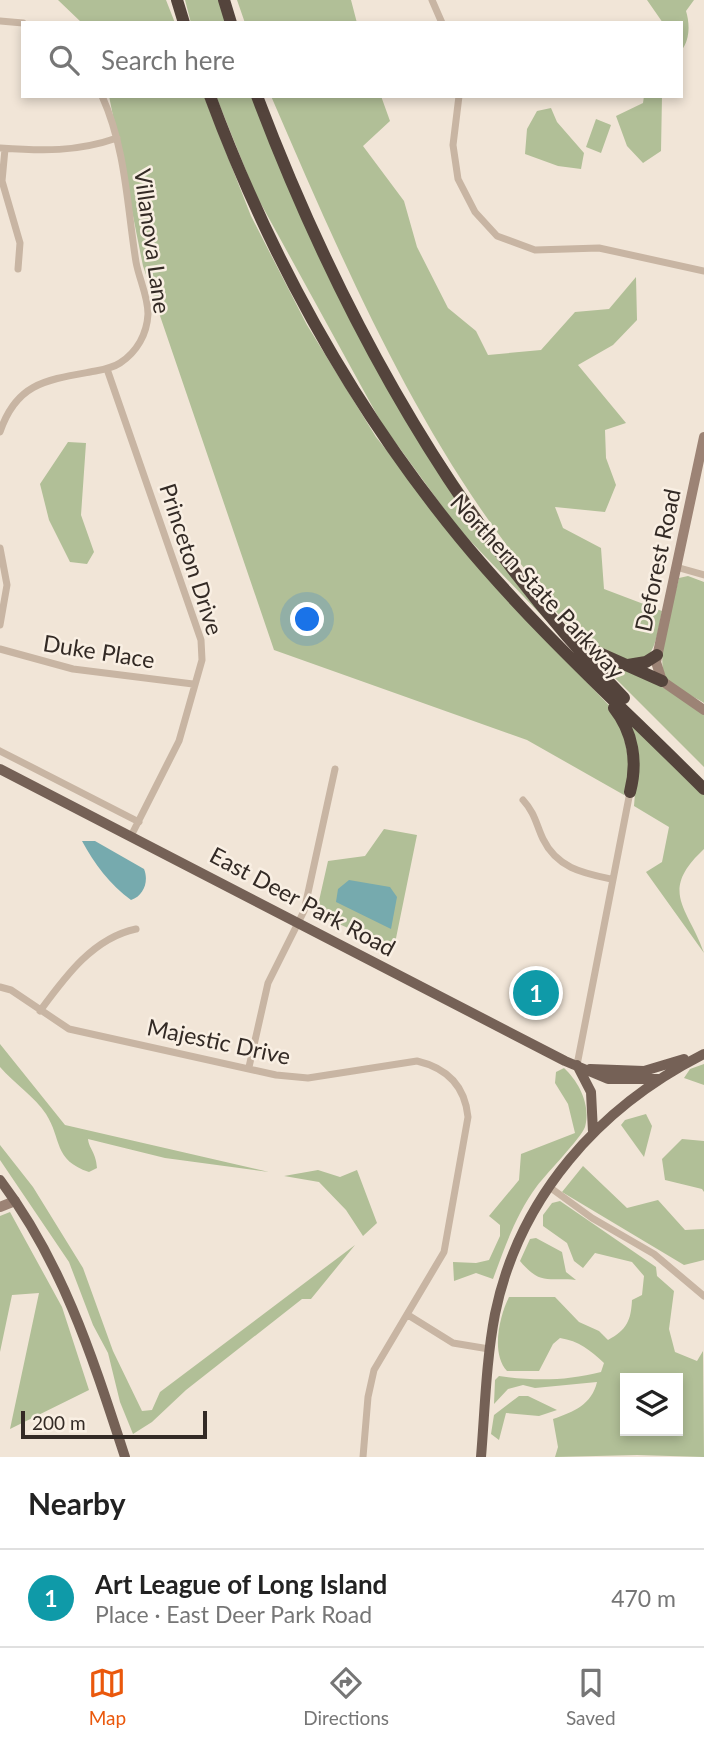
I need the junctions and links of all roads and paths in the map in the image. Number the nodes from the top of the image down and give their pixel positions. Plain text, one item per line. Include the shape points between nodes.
1 (177, 0) edge
2 (224, 0) edge
3 (432, 0) edge
4 (0, 21) edge
5 (183, 21) edge
6 (230, 21) edge
7 (441, 21) edge
8 (21, 23) edge
9 (103, 98) edge
10 (211, 98) edge
11 (258, 98) edge
12 (459, 98) edge
13 (117, 138) junction
14 (2, 148) edge
15 (18, 269) dead end
16 (704, 271) edge
17 (107, 369) junction
18 (0, 432) edge
19 (704, 437) edge
20 (0, 548) edge
21 (676, 567) junction
22 (704, 575) edge
23 (529, 590) junction
24 (0, 625) edge
25 (0, 649) edge
26 (657, 655) junction
27 (625, 665) junction
28 (586, 671) junction
29 (662, 681) junction
30 (193, 684) junction
31 (704, 710) edge
32 (0, 751) edge
33 (0, 769) edge
34 (335, 769) dead end
35 (704, 778) edge
36 (704, 789) edge
37 (630, 792) joint
38 (523, 800) dead end
39 (139, 822) junction
40 (131, 836) junction
41 (611, 879) junction
42 (299, 922) junction
43 (136, 929) dead end
44 (0, 987) edge
45 (40, 1011) junction
46 (704, 1053) edge
47 (582, 1067) junction
48 (249, 1068) junction
49 (659, 1079) junction
50 (594, 1103) junction
51 (593, 1132) junction
52 (570, 1158) junction
53 (0, 1180) edge
54 (548, 1186) junction
55 (15, 1201) junction
56 (0, 1207) edge
57 (704, 1296) edge
58 (408, 1315) junction
59 (489, 1349) junction
60 (125, 1457) edge
61 (363, 1457) edge
62 (481, 1457) edge

1 - 5 highway
2 - 6 highway
3 - 7 street
4 - 8 street
9 - 13 street, Villanova Lane
10 - 28 highway, Northern State Parkway via 279,256 380,431 461,540
11 - 23 highway, Northern State Parkway via 323,255 379,366 437,463
12 - 16 street via 453,145 458,179 475,212 497,236 535,250 599,248
13 - 14 street via 81,150
13 - 17 street, Villanova Lane via 148,314 135,350
14 - 15 street via 2,181 20,243
17 - 18 street, Villanova Lane via 33,386 13,404
17 - 30 street, Princeton Drive via 195,618 202,660
19 - 21 street, Deforest Road
20 - 24 street via 7,585
21 - 22 street
21 - 26 street, Deforest Road
23 - 27 highway via 580,641
23 - 35 highway, Northern State Parkway via 601,673
25 - 30 street, Duke Place via 73,669
26 - 27 highway
26 - 29 street, Deforest Road
27 - 29 highway
28 - 36 highway, Northern State Parkway
28 - 37 highway via 628,729 634,759
29 - 31 street
30 - 39 street, Princeton Drive via 174,755
32 - 39 street
33 - 40 main road, East Deer Park Road
34 - 42 street
37 - 41 street
38 - 41 street via 535,813 542,838 558,861
39 - 40 street, Princeton Drive
40 - 42 main road, East Deer Park Road
41 - 47 street
42 - 47 main road, East Deer Park Road
42 - 48 street via 268,983
43 - 45 street via 117,933 81,961
44 - 45 street, Majestic Drive
45 - 48 street, Majestic Drive via 69,1029
46 - 47 main road, East Deer Park Road via 644,1071
46 - 49 main road
47 - 49 main road, East Deer Park Road via 608,1079
47 - 50 main road
48 - 58 street, Majestic Drive via 308,1078 417,1061 456,1082 468,1117 449,1232 438,1266
49 - 51 main road
50 - 51 main road
50 - 52 main road via 586,1131
51 - 52 main road
52 - 54 main road
53 - 55 main road
54 - 57 street via 654,1254
54 - 59 main road via 509,1263
55 - 56 street
55 - 60 main road via 70,1298
58 - 59 street via 453,1343
58 - 61 street, Majestic Drive via 370,1381
59 - 62 main road

